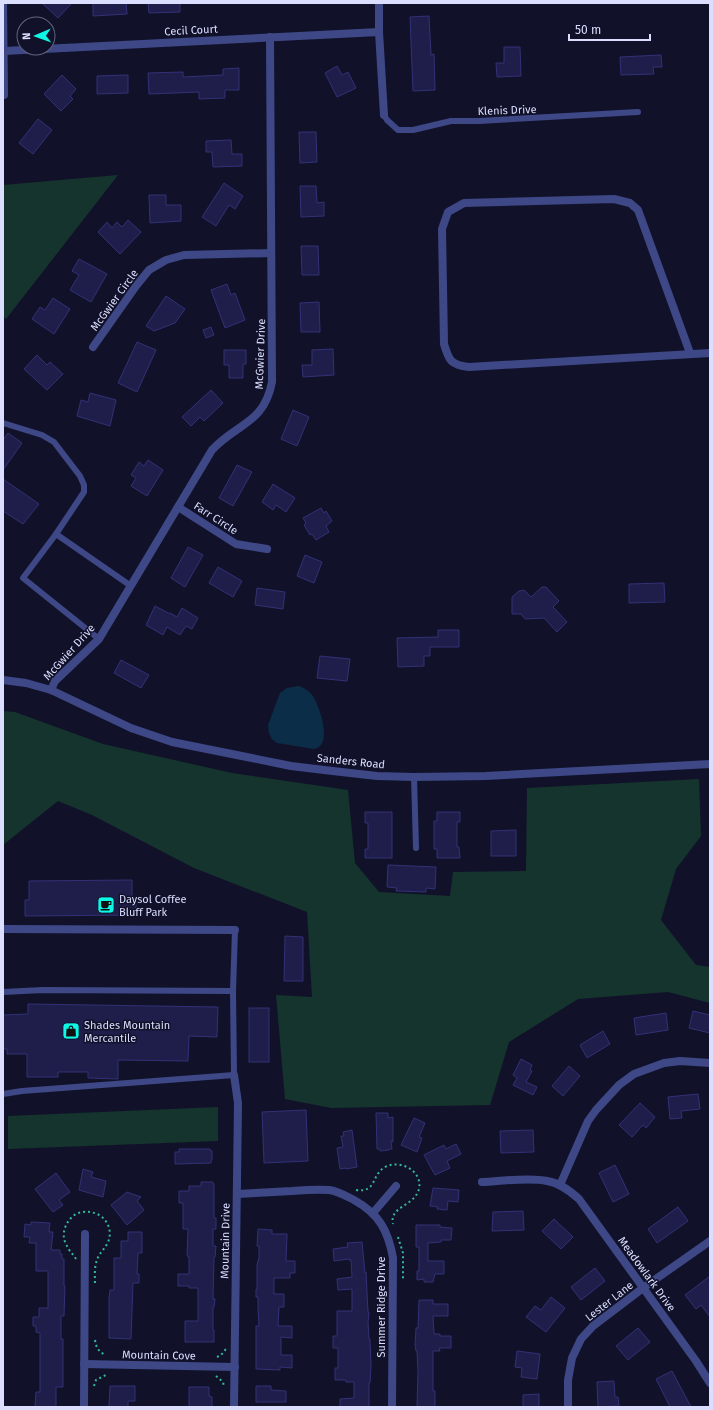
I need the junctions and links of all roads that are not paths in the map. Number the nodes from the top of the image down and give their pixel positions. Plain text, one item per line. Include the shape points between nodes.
1 (3, 3) edge
2 (379, 3) edge
3 (379, 32) junction
4 (270, 37) junction
5 (4, 51) edge
6 (4, 95) edge
7 (638, 112) dead end
8 (384, 115) joint
9 (271, 253) junction
10 (93, 347) dead end
11 (690, 353) junction
12 (710, 353) edge
13 (3, 423) edge
14 (178, 507) junction
15 (56, 534) junction
16 (267, 549) dead end
17 (131, 586) junction
18 (98, 639) junction
19 (3, 680) edge
20 (51, 690) junction
21 (710, 764) edge
22 (414, 777) junction
23 (416, 848) dead end
24 (3, 929) edge
25 (235, 930) joint
26 (233, 991) junction
27 (3, 992) edge
28 (710, 1063) edge
29 (234, 1075) junction
30 (3, 1094) edge
31 (482, 1182) dead end
32 (560, 1185) junction
33 (396, 1186) dead end
34 (237, 1194) junction
35 (373, 1213) junction
36 (85, 1234) dead end
37 (710, 1241) edge
38 (644, 1288) junction
39 (84, 1364) junction
40 (234, 1367) junction
41 (710, 1383) edge
42 (84, 1407) edge
43 (234, 1407) edge
44 (392, 1407) edge
45 (568, 1407) edge

1 - 5 street
2 - 3 street
3 - 4 street, Cecil Court
3 - 8 street
4 - 5 street, Cecil Court
4 - 9 street, McGwier Drive
5 - 6 street
7 - 8 lane, Klenis Drive via 451,121 413,130 398,130
9 - 10 street, McGwier Circle via 184,255 158,264 143,277
9 - 14 street, McGwier Drive via 270,394 258,414 224,437 212,450
11 - 11 street via 469,367 456,365 449,359 444,344 442,229 448,212 464,203 614,198 630,203 638,210
11 - 12 street
13 - 15 lane via 42,435 54,442 80,476 84,492
14 - 16 street, Farr Circle via 236,544
14 - 17 street, McGwier Drive
15 - 17 lane
15 - 18 lane via 22,578
17 - 18 street, McGwier Drive
18 - 20 street, McGwier Drive via 55,681
19 - 20 street, Sanders Road
20 - 22 street, Sanders Road via 131,728 172,742 291,766 376,776
21 - 22 street, Sanders Road via 486,776
22 - 23 lane
24 - 25 street
25 - 26 lane
26 - 27 lane
26 - 29 lane
28 - 32 street via 664,1063 634,1074 619,1085 588,1121
29 - 30 lane
29 - 34 street, Mountain Drive via 238,1103
31 - 32 street via 547,1181
32 - 38 street, Meadowlark Drive via 571,1191 579,1200
33 - 35 street
34 - 35 street, Summer Ridge Drive via 329,1190 340,1193
34 - 40 street, Mountain Drive
35 - 44 street, Summer Ridge Drive via 390,1240 393,1258
36 - 39 street
37 - 38 street, Lester Lane
38 - 41 street, Meadowlark Drive
38 - 45 street, Lester Lane via 593,1326 581,1339 572,1358 568,1380
39 - 40 street, Mountain Cove
39 - 42 street
40 - 43 street, Mountain Drive

